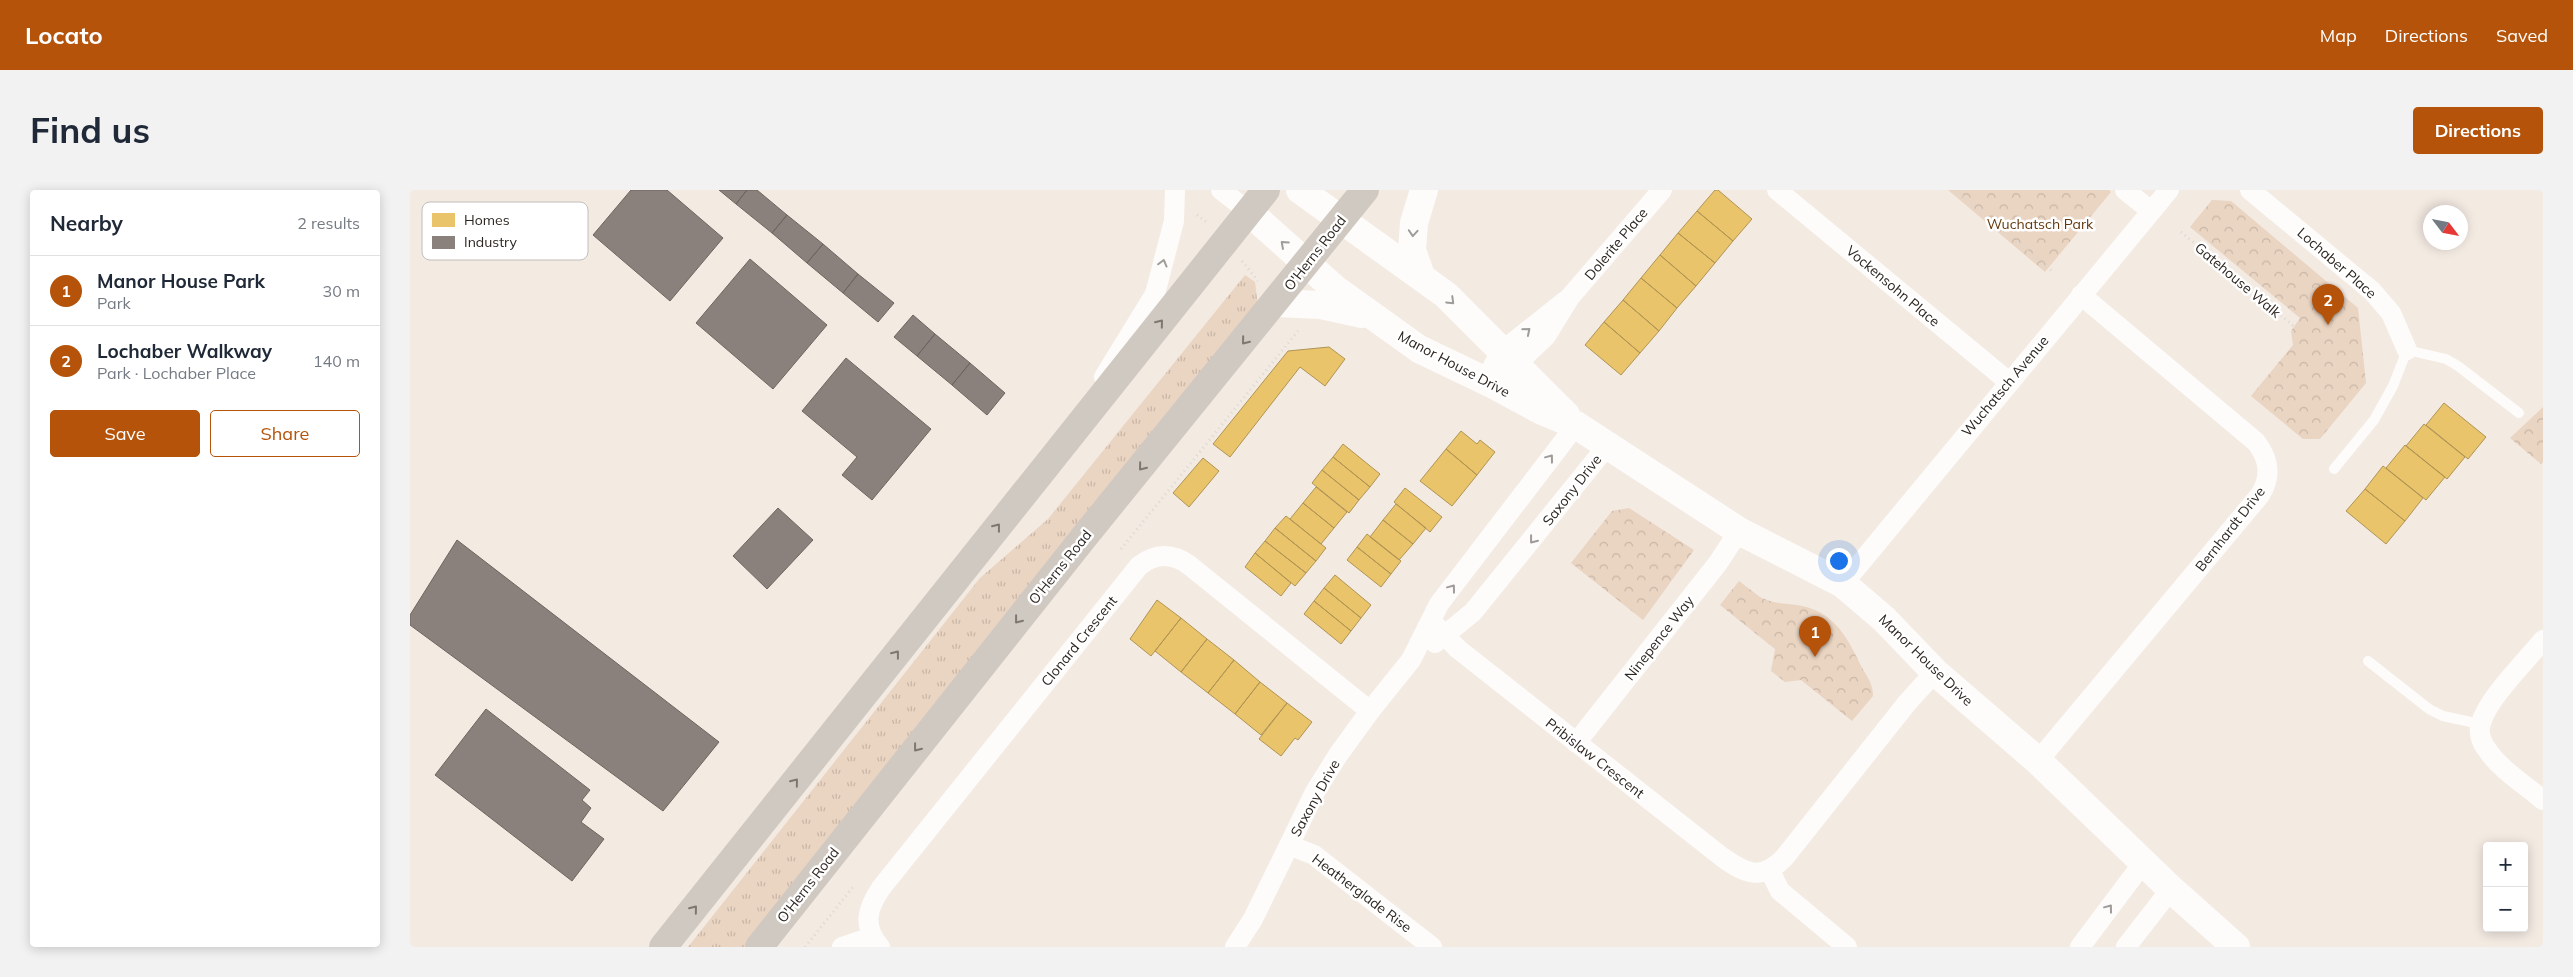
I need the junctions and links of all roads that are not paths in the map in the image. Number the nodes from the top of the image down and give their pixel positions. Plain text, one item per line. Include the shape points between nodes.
1 (1175, 190) edge
2 (1221, 190) edge
3 (1266, 190) edge
4 (1300, 190) edge
5 (1365, 190) edge
6 (1424, 190) edge
7 (1662, 190) edge
8 (1777, 190) edge
9 (2125, 190) edge
10 (2169, 190) edge
11 (2250, 190) edge
12 (2151, 211) junction
13 (1249, 212) junction
14 (1341, 220) junction
15 (1306, 264) junction
16 (1421, 276) junction
17 (2081, 295) junction
18 (1276, 303) junction
19 (1371, 317) junction
20 (2407, 350) junction
21 (1508, 359) junction
22 (2008, 382) junction
23 (1490, 383) junction
24 (2520, 413) dead end
25 (1576, 425) junction
26 (1063, 443) junction
27 (1607, 446) junction
28 (2334, 469) dead end
29 (1739, 531) junction
30 (1842, 584) junction
31 (1431, 621) junction
32 (1445, 636) junction
33 (2543, 640) edge
34 (1411, 660) junction
35 (2368, 661) dead end
36 (1935, 672) junction
37 (1370, 711) junction
38 (2480, 724) junction
39 (1576, 743) junction
40 (2038, 761) junction
41 (2543, 800) edge
42 (1289, 845) junction
43 (2144, 862) junction
44 (1770, 871) junction
45 (2170, 889) junction
46 (876, 942) edge
47 (663, 947) edge
48 (759, 947) edge
49 (842, 947) edge
50 (1235, 947) edge
51 (1432, 947) edge
52 (1847, 947) edge
53 (2080, 947) edge
54 (2126, 947) edge
55 (2236, 947) edge

26 -> 1 street via 1155,294 1174,221
2 - 13 street
3 - 13 main road
4 - 14 street, Manor House Drive
5 - 14 main road, O'Herns Road
6 -> 16 street via 1414,223 1412,250
7 - 21 street, Dolerite Place via 1570,297
8 - 22 street, Vockensohn Place
9 - 12 street
10 - 12 street, Wuchatsch Avenue
11 - 20 street, Lochaber Place via 2372,291 2391,313
12 - 17 street, Wuchatsch Avenue
15 -> 13 street, Manor House Drive
26 -> 13 main road
14 - 15 main road, O'Herns Road
14 - 16 street, Manor House Drive
15 - 18 main road, O'Herns Road
15 - 19 street, Manor House Drive
16 -> 21 street, Manor House Drive via 1446,295
17 - 22 street, Wuchatsch Avenue
17 - 40 street, Bernhardt Drive via 2256,442 2264,452 2268,475 2260,496
18 - 19 street via 1321,305
18 -> 48 main road, O'Herns Road via 1078,545
19 - 23 street, Manor House Drive via 1419,349
20 - 24 lane via 2458,366
20 - 28 lane via 2393,386 2374,420
21 - 23 street, Dolerite Place via 1493,366
21 - 25 street, Manor House Drive via 1554,400
22 - 30 street, Wuchatsch Avenue
23 - 25 street, Manor House Drive
25 - 27 street, Manor House Drive
31 -> 25 street, Saxony Drive via 1439,604
47 -> 26 main road
27 - 29 street, Manor House Drive
27 -> 32 street, Saxony Drive via 1473,612
29 - 30 street, Manor House Drive
29 - 39 street, Ninepence Way via 1718,563
30 - 36 street, Manor House Drive via 1884,619
31 - 32 street, Pribislaw Crescent
31 - 34 street, Saxony Drive
32 - 34 street, Saxony Drive
32 - 39 street, Pribislaw Crescent
33 - 38 street via 2492,701
34 - 37 street, Saxony Drive
35 - 38 lane via 2429,709 2443,716
36 - 40 street, Manor House Drive
36 - 44 street
37 - 42 street, Saxony Drive via 1315,792
37 - 46 street, Clonard Crescent via 1189,565 1171,556 1152,557 1139,566 882,888 867,916 868,927
38 - 41 street via 2484,747 2491,756
39 - 44 street, Pribislaw Crescent via 1732,865 1750,872
40 - 43 street, Manor House Drive
42 - 50 street, Saxony Drive via 1253,919
42 - 51 street, Heatherglade Rise via 1314,855
43 - 45 street, Manor House Drive
53 -> 43 street
44 - 52 street via 1780,890
45 - 54 street
45 - 55 street, Manor House Drive
46 - 49 street

